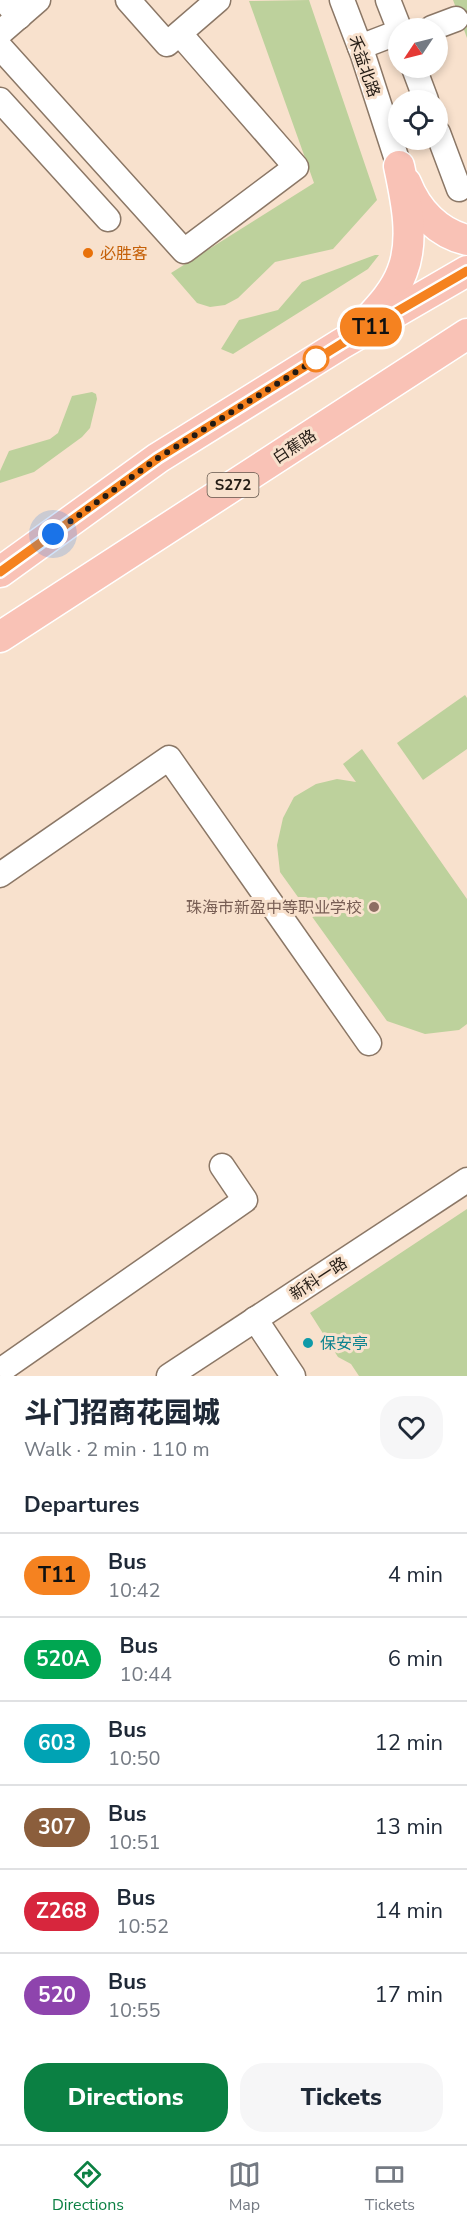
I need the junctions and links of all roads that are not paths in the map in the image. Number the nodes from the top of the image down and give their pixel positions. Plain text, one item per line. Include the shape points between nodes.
1 (38, 0) edge
2 (128, 0) edge
3 (218, 0) edge
4 (342, 0) edge
5 (388, 0) edge
6 (12, 8) edge
7 (395, 18) edge
8 (456, 19) dead end
9 (448, 22) edge
10 (0, 33) edge
11 (180, 33) junction
12 (388, 35) edge
13 (0, 47) edge
14 (360, 47) junction
15 (0, 100) edge
16 (444, 150) edge
17 (399, 166) junction
18 (459, 189) dead end
19 (108, 219) dead end
20 (467, 240) edge
21 (467, 271) edge
22 (466, 341) edge
23 (341, 344) junction
24 (0, 572) edge
25 (0, 637) edge
26 (0, 875) edge
27 (369, 1043) dead end
28 (222, 1166) dead end
29 (467, 1180) edge
30 (255, 1319) junction
31 (7, 1366) edge
32 (284, 1373) edge
33 (169, 1376) edge

1 - 6 street
2 - 11 street via 167,44
3 - 11 street
4 - 14 street, 禾益北路
5 - 7 street
6 - 10 street
8 - 9 street
11 - 13 street via 296,167 184,251
12 - 14 street
14 - 17 street, 禾益北路
15 - 19 street
16 - 18 street
17 - 20 main road via 422,211 439,228
17 - 23 main road via 407,223 402,272 386,301
21 - 23 main road
22 - 25 main road, 白蕉路 / S272
23 - 24 main road via 158,458
26 - 27 street via 169,758
28 - 31 street via 245,1200
29 - 30 street, 新科一路
30 - 32 street
30 - 33 street, 新科一路

